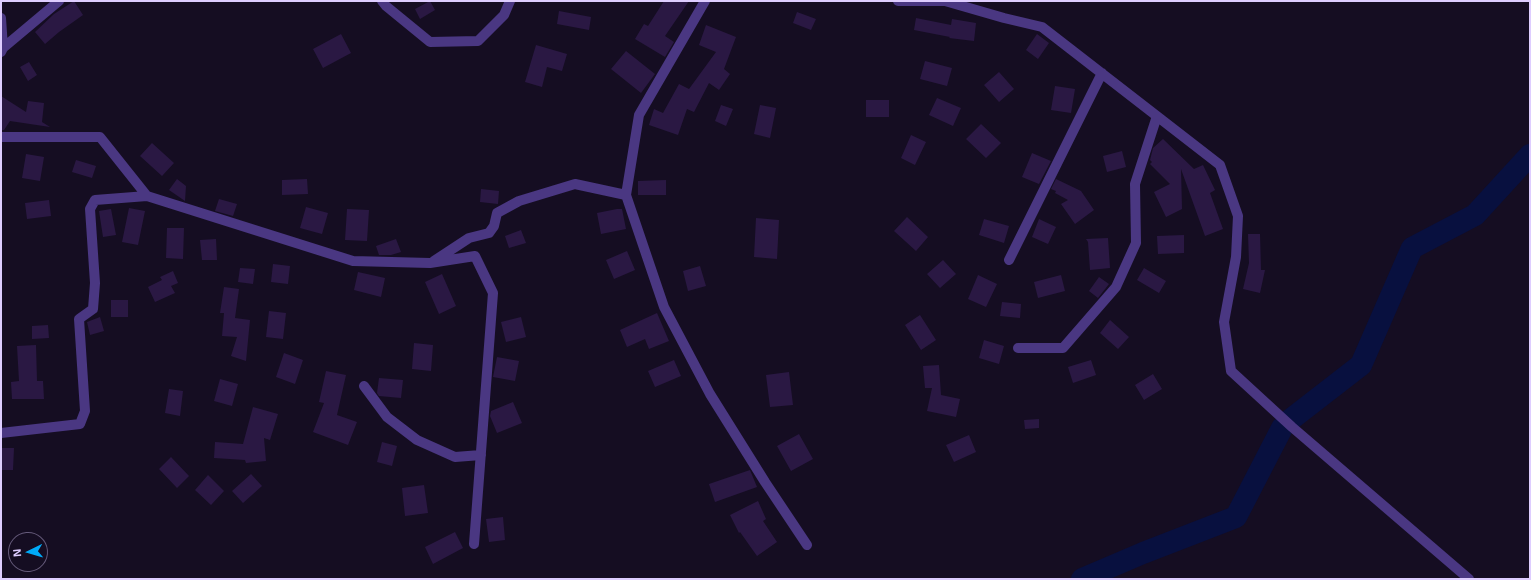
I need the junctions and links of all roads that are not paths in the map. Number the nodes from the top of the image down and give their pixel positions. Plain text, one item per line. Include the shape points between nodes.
1 (59, 1) edge
2 (382, 1) edge
3 (510, 1) edge
4 (705, 1) edge
5 (898, 1) edge
6 (1, 18) edge
7 (2, 50) edge
8 (1102, 73) junction
9 (1157, 116) junction
10 (1, 137) edge
11 (626, 195) junction
12 (147, 196) junction
13 (1009, 260) dead end
14 (430, 263) junction
15 (1018, 348) dead end
16 (364, 386) dead end
17 (1, 433) edge
18 (481, 455) junction
19 (474, 544) dead end
20 (808, 546) dead end
21 (1467, 578) edge

1 - 7 street
2 - 3 street via 430,42 478,41 504,15
4 - 11 street via 639,115
5 - 8 street via 945,1 1042,27
6 - 7 street
8 - 9 street
8 - 13 street
9 - 15 street via 1135,184 1136,243 1116,287 1063,348
9 - 21 street via 1220,165 1238,216 1236,257 1224,322 1231,371
10 - 12 street via 100,137
11 - 14 street via 575,184 519,201 497,213 494,226 489,233 469,238
11 - 20 street via 664,307 710,394 764,482
12 - 14 street via 353,261
12 - 17 street via 95,200 90,209 95,283 93,309 79,319 85,411 80,424
14 - 18 street via 475,256 493,293
16 - 18 street via 387,417 417,440 455,457
18 - 19 street

